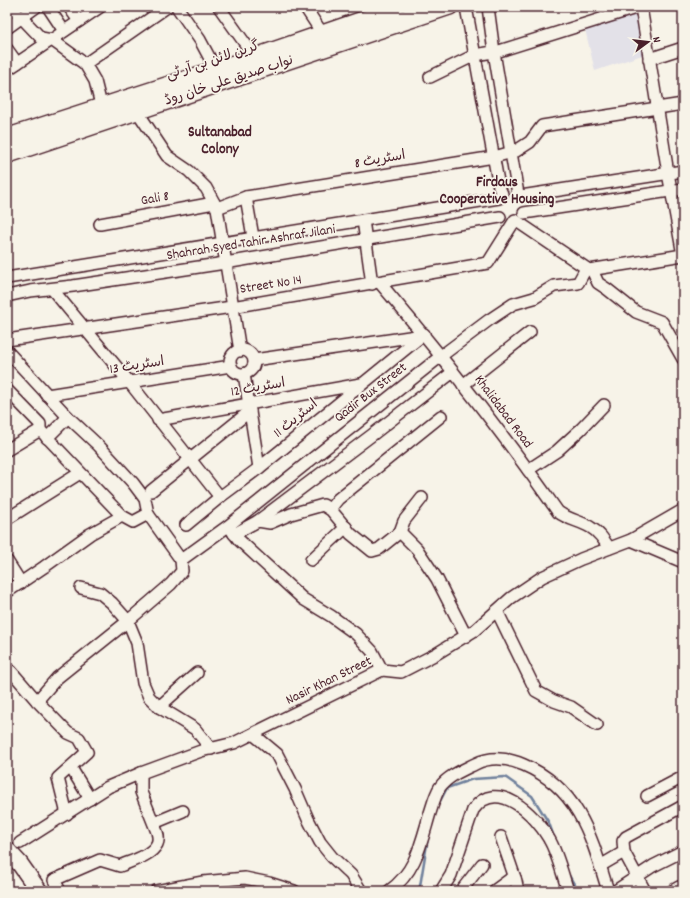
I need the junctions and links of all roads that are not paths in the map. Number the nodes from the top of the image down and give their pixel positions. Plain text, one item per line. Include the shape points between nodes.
1 (9, 7) edge
2 (48, 7) edge
3 (69, 7) edge
4 (167, 7) edge
5 (177, 7) edge
6 (219, 7) edge
7 (305, 7) edge
8 (396, 7) edge
9 (430, 7) edge
10 (451, 7) edge
11 (466, 7) edge
12 (488, 7) edge
13 (640, 7) edge
14 (96, 8) edge
15 (28, 13) edge
16 (79, 21) junction
17 (7, 28) edge
18 (64, 31) junction
19 (322, 32) junction
20 (52, 40) junction
21 (683, 48) edge
22 (7, 49) edge
23 (494, 52) junction
24 (475, 55) junction
25 (254, 56) junction
26 (649, 59) junction
27 (17, 63) junction
28 (85, 64) junction
29 (215, 68) junction
30 (7, 70) edge
31 (430, 77) dead end
32 (683, 104) edge
33 (102, 105) junction
34 (657, 108) junction
35 (137, 111) junction
36 (7, 136) edge
37 (7, 146) edge
38 (511, 152) junction
39 (7, 156) edge
40 (494, 157) junction
41 (683, 171) edge
42 (668, 173) junction
43 (683, 189) edge
44 (671, 191) junction
45 (519, 195) junction
46 (501, 196) junction
47 (246, 198) junction
48 (216, 205) junction
49 (519, 216) junction
50 (500, 217) junction
51 (363, 220) junction
52 (100, 224) dead end
53 (253, 237) junction
54 (365, 239) junction
55 (223, 243) junction
56 (683, 255) edge
57 (225, 263) junction
58 (589, 269) junction
59 (59, 270) junction
60 (7, 278) edge
61 (376, 283) junction
62 (65, 287) junction
63 (52, 289) junction
64 (7, 296) edge
65 (232, 307) junction
66 (87, 329) junction
67 (530, 332) dead end
68 (424, 334) junction
69 (7, 340) edge
70 (7, 351) edge
71 (240, 351) junction
72 (441, 356) junction
73 (683, 359) edge
74 (254, 360) junction
75 (232, 366) junction
76 (453, 372) junction
77 (244, 374) junction
78 (130, 382) junction
79 (363, 384) junction
80 (463, 385) junction
81 (7, 390) edge
82 (47, 395) junction
83 (604, 405) dead end
84 (249, 408) junction
85 (441, 416) dead end
86 (68, 417) junction
87 (158, 420) junction
88 (44, 434) junction
89 (7, 450) edge
90 (190, 459) junction
91 (259, 468) junction
92 (528, 470) junction
93 (80, 473) junction
94 (151, 491) dead end
95 (220, 497) junction
96 (422, 498) dead end
97 (330, 509) junction
98 (683, 510) edge
99 (148, 514) junction
100 (122, 516) junction
101 (7, 519) edge
102 (258, 521) junction
103 (186, 525) dead end
104 (346, 527) junction
105 (231, 530) junction
106 (400, 532) junction
107 (631, 540) junction
108 (609, 548) junction
109 (181, 560) junction
110 (311, 560) dead end
111 (7, 561) edge
112 (683, 562) edge
113 (21, 583) junction
114 (81, 588) dead end
115 (7, 592) edge
116 (497, 611) junction
117 (128, 621) junction
118 (466, 636) junction
119 (382, 670) junction
120 (7, 672) edge
121 (197, 673) dead end
122 (36, 701) junction
123 (159, 707) junction
124 (597, 725) dead end
125 (253, 734) junction
126 (211, 749) junction
127 (71, 768) junction
128 (141, 772) junction
129 (683, 777) edge
130 (647, 796) dead end
131 (90, 799) junction
132 (683, 806) edge
133 (183, 811) dead end
134 (67, 814) junction
135 (154, 823) junction
136 (501, 837) dead end
137 (14, 846) edge
138 (683, 851) edge
139 (624, 852) junction
140 (482, 864) dead end
141 (600, 866) junction
142 (637, 877) junction
143 (515, 878) junction
144 (39, 891) edge
145 (60, 891) edge
146 (156, 891) edge
147 (294, 891) edge
148 (361, 891) edge
149 (389, 891) edge
150 (441, 891) edge
151 (461, 891) edge
152 (494, 891) edge
153 (518, 891) edge
154 (568, 891) edge
155 (608, 891) edge
156 (615, 891) edge
157 (645, 891) edge

1 - 15 street
2 - 18 street
3 - 16 street
4 - 28 street
5 - 29 street via 200,40
6 - 25 street
7 - 19 street
8 - 19 main road, نواب صدیق علی خان روڈ
9 - 37 street, گرین لائن بی آر ٹی
10 - 35 main road, نواب صدیق علی خان روڈ
11 - 24 street
12 - 23 street
13 - 23 street
13 - 26 street
14 - 16 street
15 - 17 street
15 - 20 street via 41,38
16 - 18 street
18 - 20 street
19 - 25 main road, نواب صدیق علی خان روڈ
20 - 27 street
20 - 28 street
21 - 26 street
22 - 27 street
23 - 24 street
23 - 38 street
24 - 31 street
24 - 40 street
25 - 29 main road, نواب صدیق علی خان روڈ
26 - 34 street
27 - 30 street
28 - 33 street via 95,81
29 - 33 main road, نواب صدیق علی خان روڈ
32 - 34 street, اسٹریٹ 8
33 - 36 main road, نواب صدیق علی خان روڈ
34 - 38 street, اسٹریٹ 8 via 542,126 530,142
34 - 42 street
35 - 39 main road, نواب صدیق علی خان روڈ
35 - 48 street via 167,156 189,171 206,188
38 - 40 street, اسٹریٹ 8
38 - 45 street
40 - 46 street
40 - 47 street, اسٹریٹ 8
41 - 42 street
42 - 44 street
42 - 45 street
43 - 44 street
44 - 49 street
44 - 56 street
45 - 46 street via 508,192
45 - 49 street via 525,205
46 - 50 street via 496,207
46 - 51 street, Shahrah Syed Tahir Ashraf Jilani
47 - 48 street, اسٹریٹ 8
47 - 53 street
48 - 52 street, Gali 8
48 - 55 street
49 - 50 street via 505,220
49 - 58 street
49 - 61 street, Street No 14 via 488,264
50 - 54 street, Shahrah Syed Tahir Ashraf Jilani
51 - 53 street, Shahrah Syed Tahir Ashraf Jilani
51 - 54 street
53 - 55 street, Shahrah Syed Tahir Ashraf Jilani
54 - 57 street, Shahrah Syed Tahir Ashraf Jilani
54 - 61 street
55 - 57 street
55 - 59 street, Shahrah Syed Tahir Ashraf Jilani
56 - 58 street
57 - 62 street, Shahrah Syed Tahir Ashraf Jilani
57 - 65 street
58 - 72 street, Qadir Bux Street via 584,272 578,283 554,286 534,298 513,304
58 - 73 street via 598,283 636,312 662,322
59 - 60 street, Shahrah Syed Tahir Ashraf Jilani
59 - 62 street
61 - 65 street, Street No 14
61 - 68 street, Khalidabad Road
62 - 63 street, Shahrah Syed Tahir Ashraf Jilani
63 - 64 street, Shahrah Syed Tahir Ashraf Jilani
63 - 66 street
65 - 66 street, Street No 14
65 - 71 street
66 - 69 street, Street No 14
66 - 78 street
67 - 80 street
68 - 72 street, Khalidabad Road
68 - 74 street
68 - 79 street, اسٹریٹ 11
70 - 82 street
71 - 74 street via 248,352
71 - 75 street via 232,356
72 - 76 street, Khalidabad Road
72 - 105 street, Qadir Bux Street
74 - 77 street via 251,370
75 - 77 street via 238,373
75 - 78 street, اسٹریٹ 13
76 - 80 street, Khalidabad Road
76 - 102 street
77 - 84 street
78 - 82 street, اسٹریٹ 13
78 - 87 street
79 - 84 street, اسٹریٹ 12
79 - 91 street, اسٹریٹ 11
80 - 92 street, Khalidabad Road
81 - 88 street via 40,424
82 - 86 street
83 - 92 street via 557,451
84 - 87 street, اسٹریٹ 12
84 - 90 street
84 - 91 street
85 - 97 street via 338,499
86 - 88 street
86 - 99 street via 133,483 145,499
87 - 90 street
88 - 89 street
88 - 93 street
90 - 94 street
90 - 95 street
91 - 95 street, اسٹریٹ 11
92 - 108 street, Khalidabad Road via 558,512 590,526 600,534
93 - 100 street
93 - 101 street
95 - 103 street, اسٹریٹ 11
96 - 106 street via 404,521
97 - 102 street via 323,505 270,523
97 - 104 street
98 - 107 street, Nasir Khan Street
99 - 100 street via 133,522
99 - 109 street
100 - 113 street via 90,534
102 - 105 street
104 - 106 street via 372,551 379,549
104 - 110 street
105 - 109 street, Qadir Bux Street
105 - 119 street via 304,599 356,634 372,651
106 - 118 street via 417,549 437,578
107 - 108 street, Nasir Khan Street
107 - 112 street
108 - 116 street, Nasir Khan Street via 542,577
109 - 117 street via 182,571 171,584
111 - 113 street
113 - 115 street
114 - 117 street via 100,592
116 - 118 street, Nasir Khan Street
116 - 124 street via 536,691 571,707
117 - 122 street via 57,678
117 - 123 street via 137,643 143,683 149,697
118 - 119 street, Nasir Khan Street via 401,672
119 - 125 street, Nasir Khan Street
120 - 122 street via 11,671
121 - 123 street
122 - 127 street via 68,733 79,738 87,752
123 - 126 street via 195,729
125 - 126 street, Nasir Khan Street via 234,743
125 - 148 street via 277,754 320,842 332,858 351,875
126 - 128 street, Nasir Khan Street
127 - 131 street
127 - 134 street via 58,778
128 - 131 street, Nasir Khan Street via 108,787
128 - 135 street via 141,792
129 - 130 street
131 - 134 street, Nasir Khan Street
132 - 139 street via 626,837 623,842
133 - 135 street
134 - 137 street, Nasir Khan Street
135 - 145 street via 157,844 146,856 120,866 100,860 54,880
136 - 143 street
137 - 144 highway via 20,864
138 - 142 street
139 - 141 street
139 - 142 street
140 - 151 street
141 - 149 street via 585,824 571,802 552,781 539,771 519,763 494,758 462,770 440,787 434,799 418,855 406,875
141 - 155 street
142 - 156 street
142 - 157 street
143 - 152 street
143 - 153 street
146 - 147 street via 203,882 246,878 269,882
150 - 154 street via 451,875 473,810 483,800 498,796 519,805 539,823 550,840

